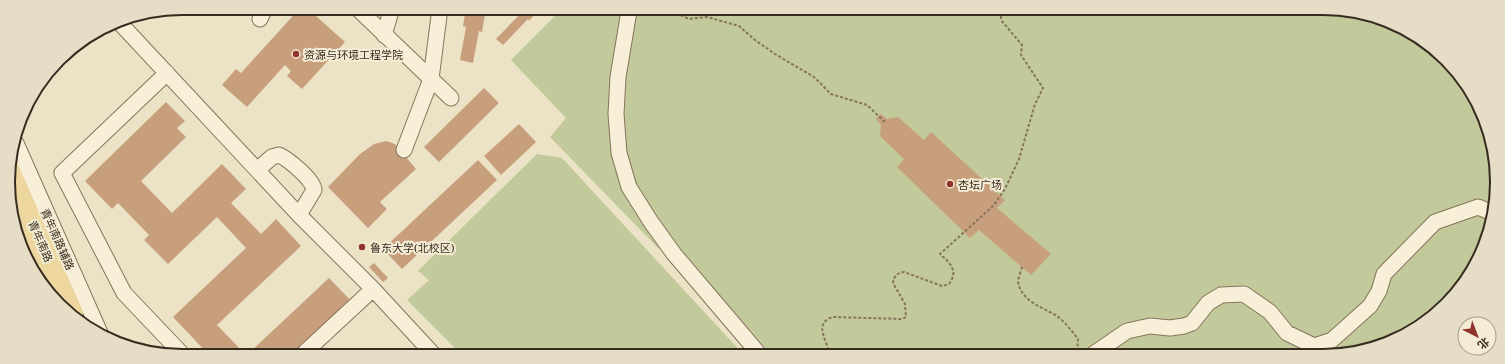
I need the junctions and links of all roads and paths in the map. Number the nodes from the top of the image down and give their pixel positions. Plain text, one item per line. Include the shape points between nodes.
1 (364, 15) edge
2 (390, 15) edge
3 (439, 15) edge
4 (629, 15) edge
5 (680, 15) edge
6 (1001, 15) edge
7 (123, 26) edge
8 (384, 35) junction
9 (167, 73) junction
10 (430, 78) junction
11 (451, 98) dead end
12 (886, 123) dead end
13 (18, 148) edge
14 (404, 150) dead end
15 (257, 170) junction
16 (15, 183) edge
17 (1488, 211) edge
18 (299, 215) junction
19 (1022, 267) dead end
20 (373, 289) junction
21 (69, 305) edge
22 (97, 326) edge
23 (177, 349) edge
24 (308, 349) edge
25 (428, 349) edge
26 (756, 349) edge
27 (828, 349) edge
28 (1077, 349) edge
29 (1100, 349) edge

1 - 8 street
2 - 8 street
3 - 10 street
4 - 26 street via 618,77 616,114 619,153 629,187 674,254
5 - 12 path via 689,19 707,17 739,26 775,54 814,77 831,94 867,105
6 - 27 path via 1001,20 1022,46 1021,55 1043,88 1034,104 1019,158 1005,189 994,205 940,254 953,271 953,278 949,284 942,286 904,272 899,273 894,277 893,283 905,304 906,317 828,318 822,329
7 - 9 street
8 - 10 street
9 - 15 street
9 - 23 street via 62,173 124,293
10 - 11 street
10 - 14 street
13 - 22 street, 青年南路辅路
15 - 18 street
15 - 18 street via 272,157 279,155 312,182 314,190
16 - 21 main road, 青年南路
17 - 29 street via 1478,207 1435,222 1384,274 1379,291 1370,306 1332,340 1314,346 1302,342 1287,333 1270,312 1244,294 1221,295 1208,303 1192,323 1170,328 1150,326 1127,331
18 - 20 street
19 - 28 path via 1018,281 1024,295 1070,328 1078,339
20 - 24 street
20 - 25 street

